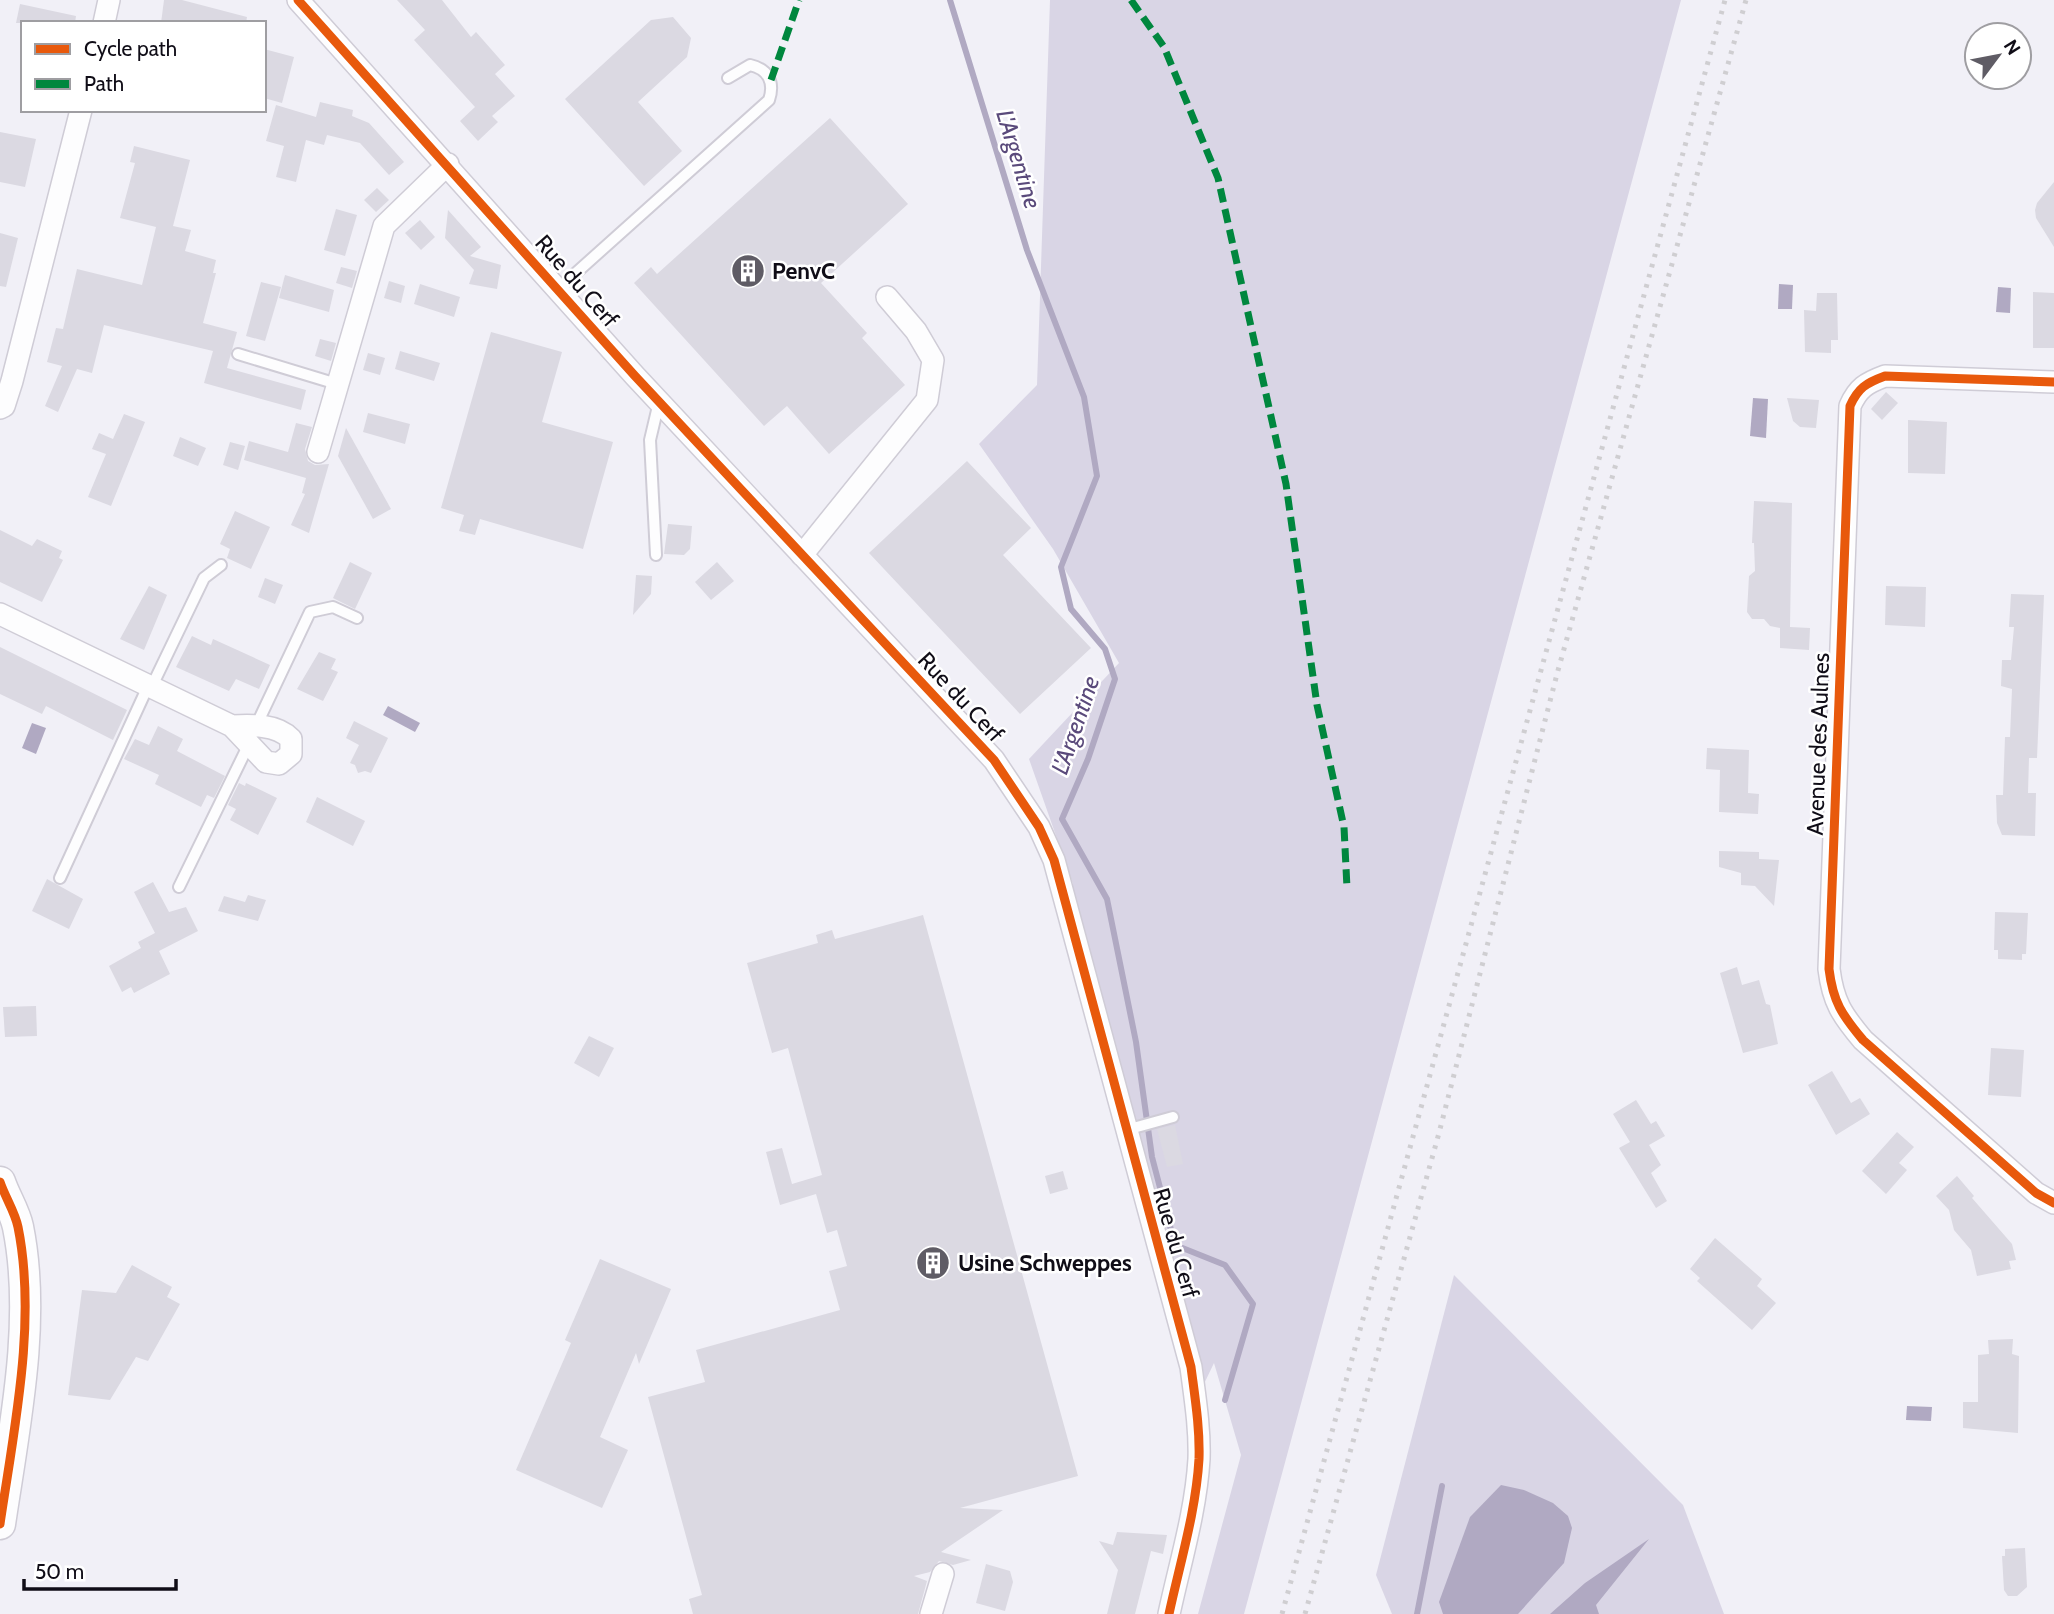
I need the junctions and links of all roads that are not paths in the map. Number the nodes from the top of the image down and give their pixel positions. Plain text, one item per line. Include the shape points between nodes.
1 (110, 0) edge
2 (299, 0) edge
3 (105, 21) edge
4 (728, 78) dead end
5 (80, 112) edge
6 (449, 164) junction
7 (558, 289) junction
8 (887, 297) dead end
9 (238, 354) dead end
10 (2054, 382) edge
11 (337, 384) junction
12 (659, 402) junction
13 (0, 408) edge
14 (318, 452) dead end
15 (656, 555) dead end
16 (802, 555) junction
17 (221, 565) dead end
18 (0, 614) edge
19 (357, 618) dead end
20 (151, 685) junction
21 (252, 736) junction
22 (60, 878) dead end
23 (179, 887) dead end
24 (1173, 1117) dead end
25 (1131, 1129) junction
26 (0, 1182) edge
27 (2054, 1203) edge
28 (0, 1524) edge
29 (943, 1574) dead end
30 (931, 1614) edge
31 (1168, 1614) edge

1 - 3 street
2 - 6 street, Rue du Cerf
4 - 7 lane via 750,65 760,67 771,80 769,100
5 - 13 street via 12,381
6 - 7 street, Rue du Cerf
6 - 11 street via 384,226
7 - 12 street, Rue du Cerf
8 - 16 street via 933,360 927,400
9 - 11 lane
10 - 27 street, Avenue des Aulnes via 1885,376 1856,391 1850,406 1829,970 1833,997 1863,1040 2036,1193
11 - 14 street
12 - 15 lane via 650,440
12 - 16 street, Rue du Cerf
16 - 25 street, Rue du Cerf via 994,760 1039,827 1054,860
17 - 20 lane via 204,578
18 - 20 street
19 - 21 lane via 333,607 310,612
20 - 21 street
20 - 22 lane
21 - 23 lane
24 - 25 lane
25 - 31 street, Rue du Cerf via 1191,1367 1198,1418 1193,1503
26 - 28 main road via 17,1224 26,1289 17,1412
29 - 30 street

